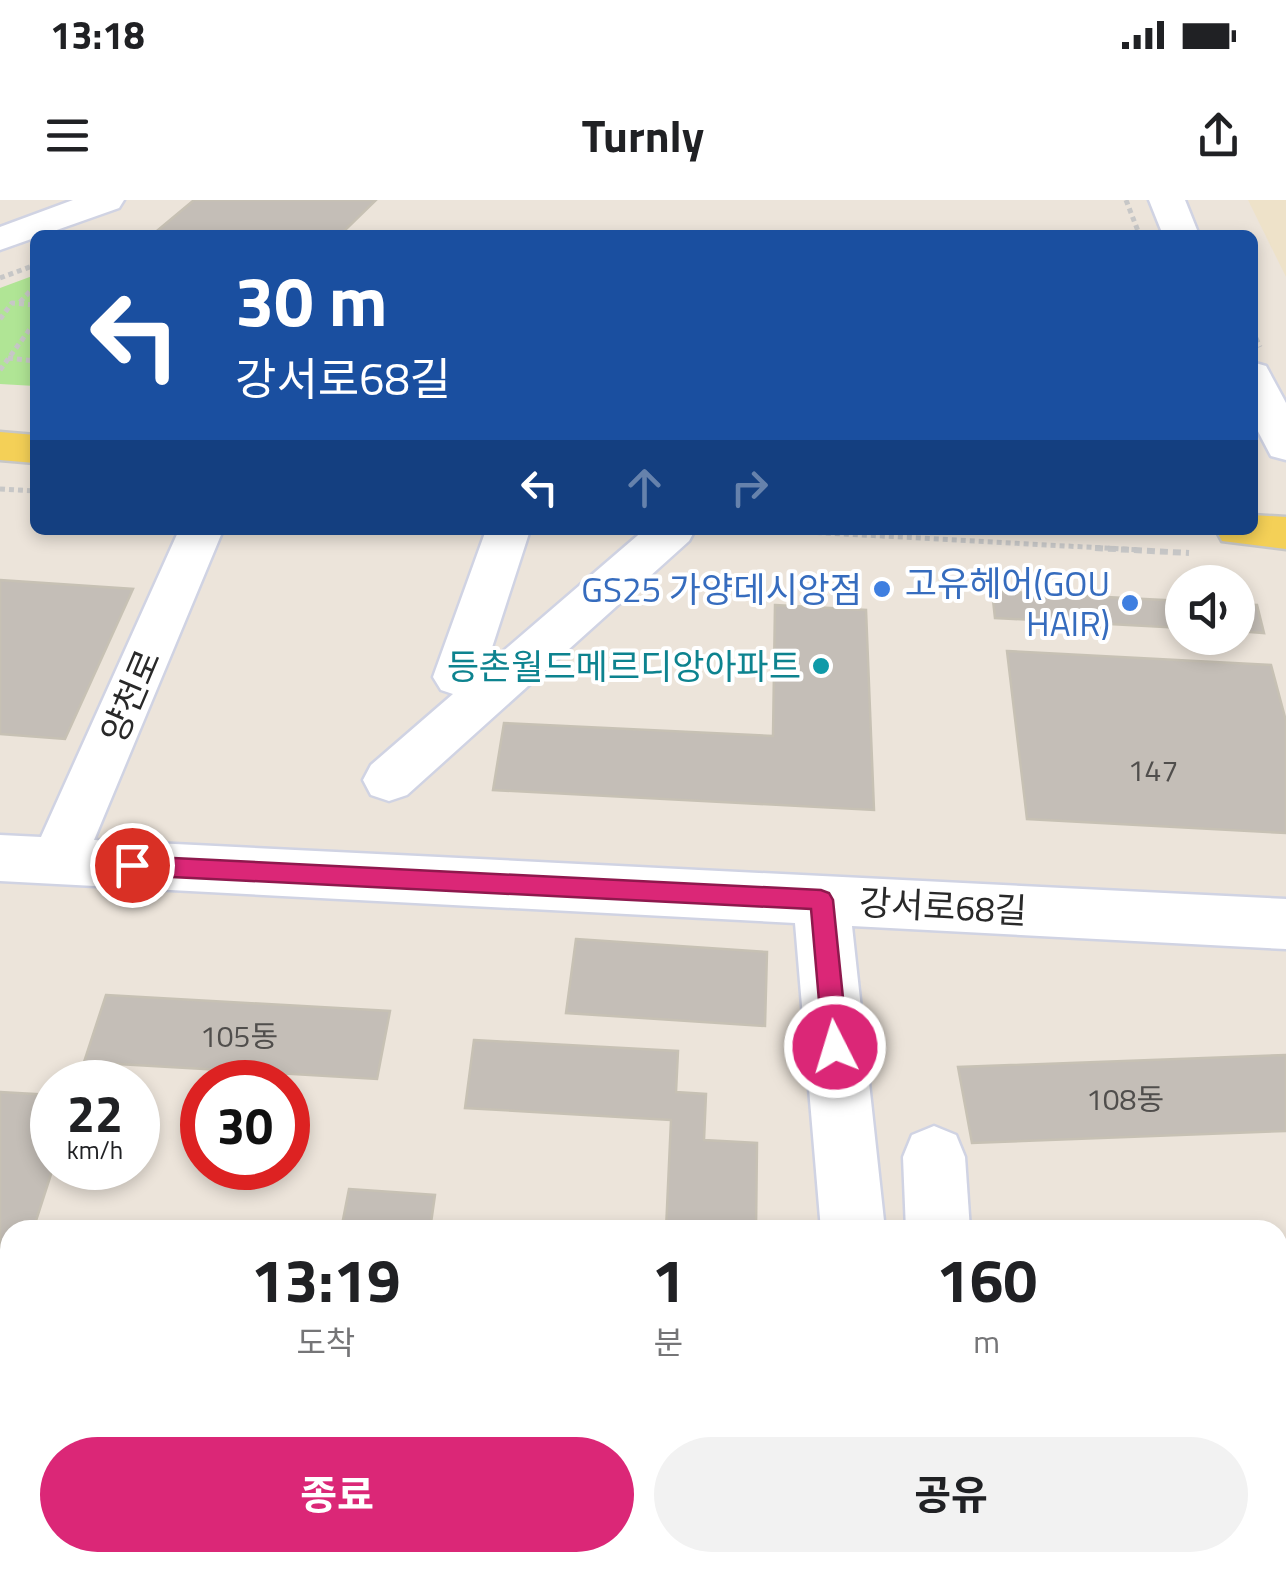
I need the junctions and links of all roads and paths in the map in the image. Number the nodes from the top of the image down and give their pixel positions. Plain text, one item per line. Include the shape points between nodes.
1 (106, 200) edge
2 (1126, 200) edge
3 (1167, 200) edge
4 (1138, 230) edge
5 (1179, 230) edge
6 (0, 239) edge
7 (30, 266) edge
8 (0, 278) edge
9 (30, 290) edge
10 (0, 302) edge
11 (16, 303) junction
12 (30, 304) edge
13 (0, 319) edge
14 (30, 329) edge
15 (8, 358) junction
16 (30, 360) edge
17 (0, 370) edge
18 (1258, 384) edge
19 (1282, 420) edge
20 (0, 446) edge
21 (30, 449) edge
22 (0, 489) edge
23 (30, 491) edge
24 (1258, 531) edge
25 (1286, 533) edge
26 (199, 535) edge
27 (506, 535) edge
28 (667, 535) edge
29 (867, 535) edge
30 (1189, 552) dead end
31 (458, 676) dead end
32 (389, 780) dead end
33 (0, 858) edge
34 (58, 862) junction
35 (821, 900) junction
36 (1286, 924) edge
37 (934, 1157) dead end
38 (851, 1220) edge
39 (937, 1220) edge

1 - 6 street
2 - 4 path
3 - 5 street
7 - 8 path
9 - 11 path
10 - 11 path
11 - 12 path
11 - 13 path
14 - 15 path
15 - 16 path
15 - 17 path
18 - 19 street
20 - 21 main road
22 - 23 path
24 - 25 main road
26 - 34 street, 양천로
27 - 31 street
28 - 32 street
29 - 30 path
33 - 34 street, 강서로68길
34 - 35 street, 강서로68길
35 - 36 street, 강서로68길
35 - 38 street
37 - 39 street

